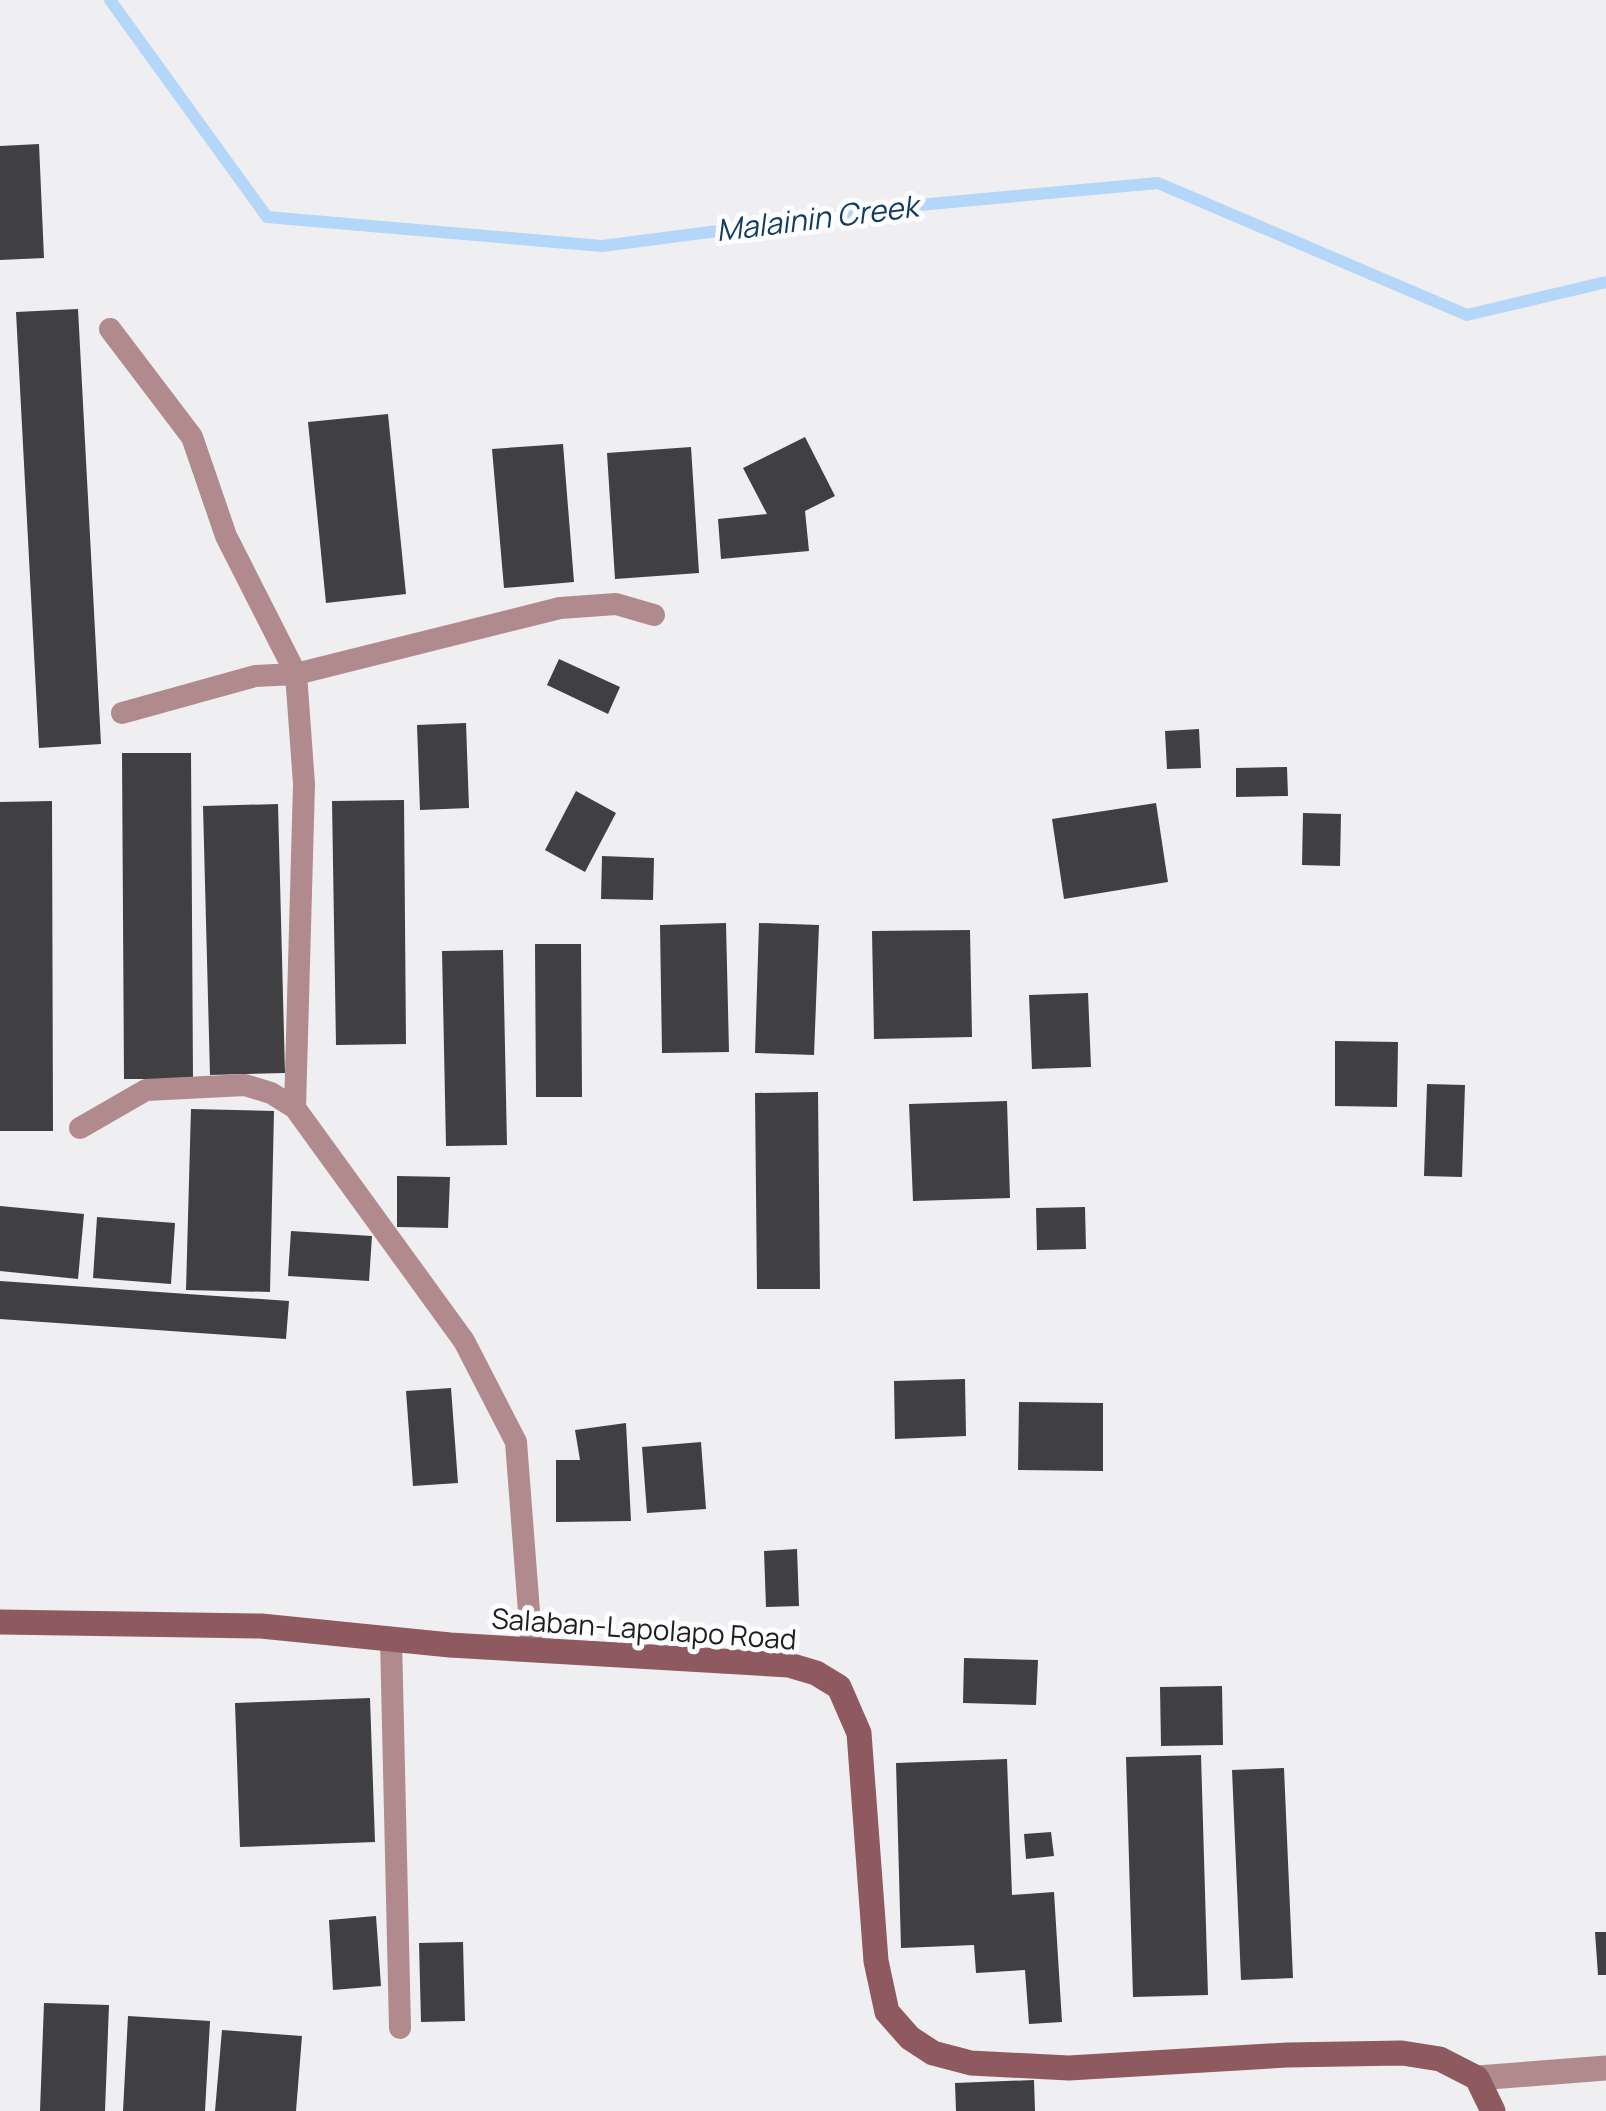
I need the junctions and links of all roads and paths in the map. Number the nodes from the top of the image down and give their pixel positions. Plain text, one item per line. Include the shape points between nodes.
1 (110, 329) dead end
2 (654, 615) dead end
3 (296, 674) junction
4 (122, 713) dead end
5 (295, 1108) junction
6 (80, 1128) dead end
7 (0, 1622) edge
8 (391, 1640) junction
9 (532, 1651) junction
10 (400, 2028) dead end
11 (1606, 2068) edge
12 (1477, 2078) junction
13 (1493, 2111) edge

1 - 3 lane via 192,437 226,536
2 - 3 lane via 616,604 560,608
3 - 4 lane via 255,676
3 - 5 lane via 304,784
5 - 6 lane via 245,1086 146,1090
5 - 9 lane via 464,1341 516,1442
7 - 8 street, Salaban-Lapolapo Road via 261,1626
8 - 9 street, Salaban-Lapolapo Road
8 - 10 lane
9 - 12 street, Salaban-Lapolapo Road via 789,1664 839,1687 859,1733 886,2012 934,2053 971,2063 1069,2068 1402,2054 1440,2059
11 - 12 street
12 - 13 street

